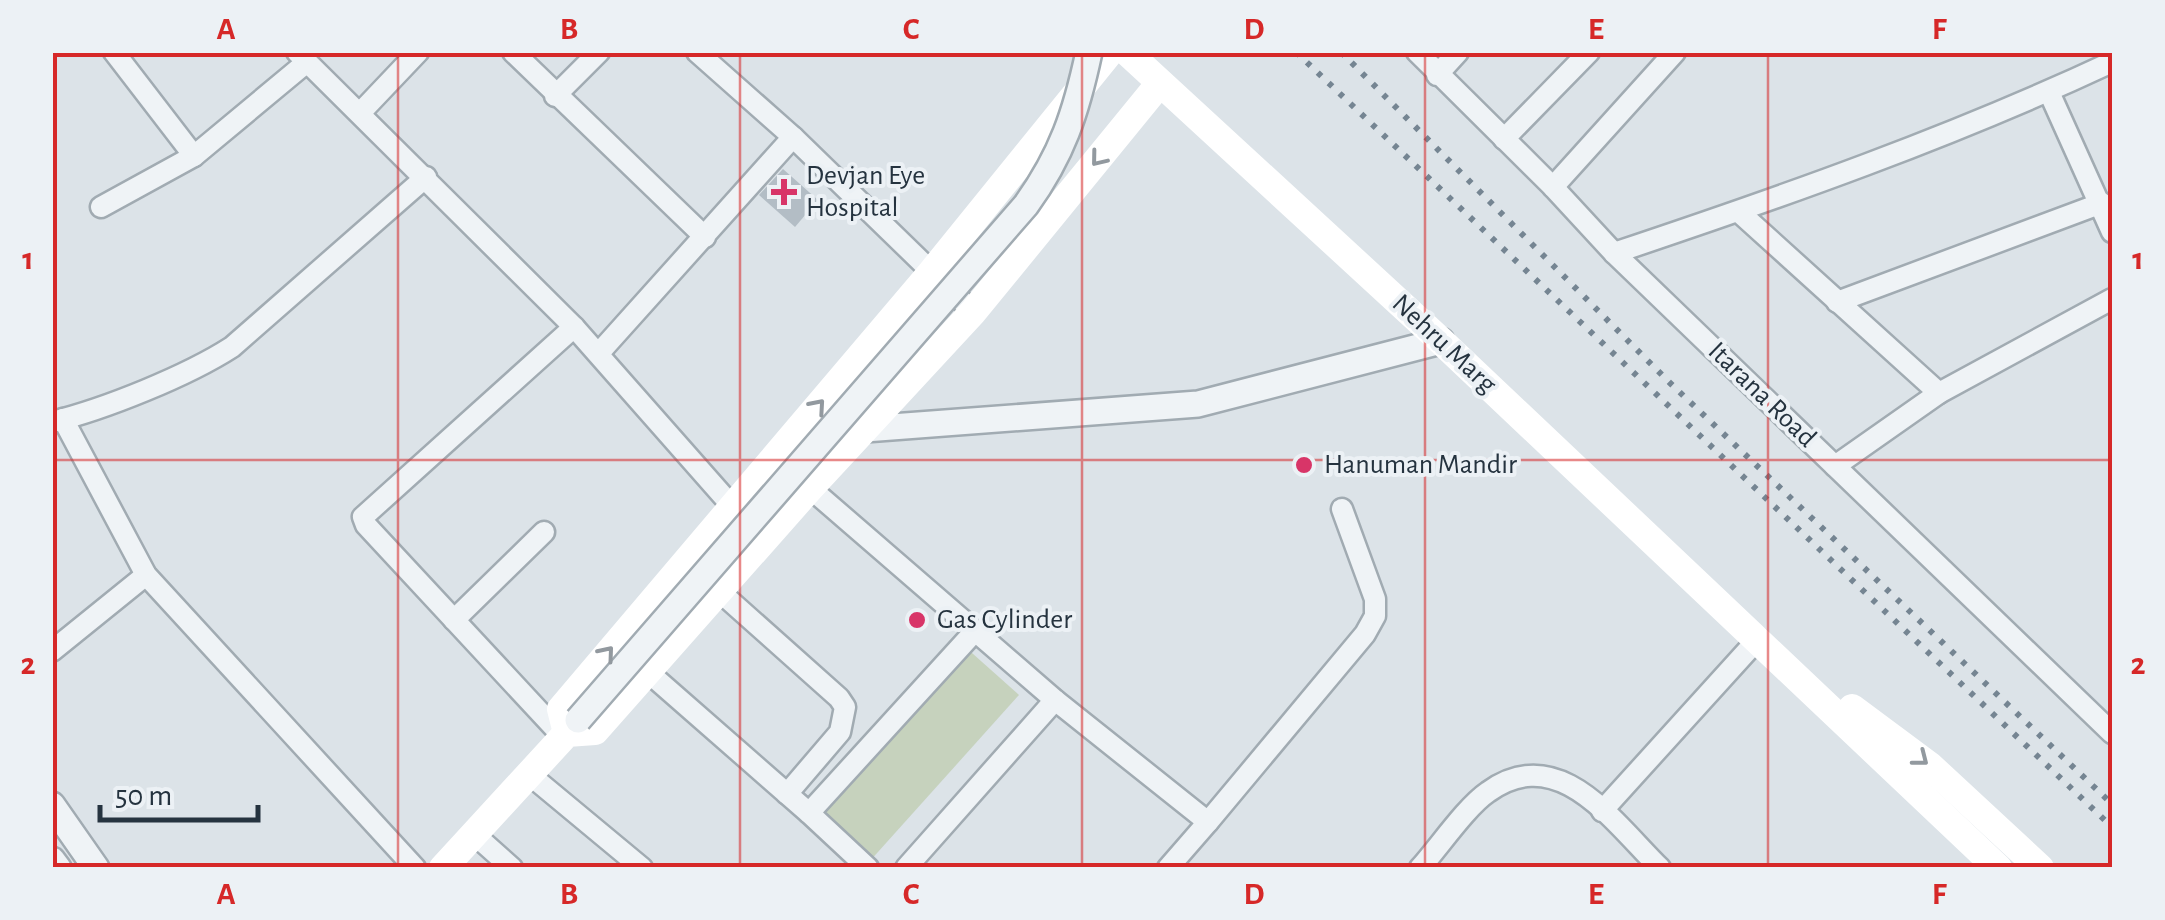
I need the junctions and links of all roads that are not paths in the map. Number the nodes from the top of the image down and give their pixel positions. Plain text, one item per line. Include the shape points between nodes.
1 (114, 52) edge
2 (418, 52) edge
3 (513, 52) edge
4 (599, 52) edge
5 (697, 52) edge
6 (1090, 52) edge
7 (1110, 52) edge
8 (1127, 52) edge
9 (1417, 52) edge
10 (1458, 52) edge
11 (1589, 52) edge
12 (1675, 52) edge
13 (302, 58) edge
14 (2112, 62) edge
15 (1438, 74) junction
16 (1160, 83) junction
17 (2048, 92) junction
18 (555, 96) junction
19 (361, 112) junction
20 (793, 137) junction
21 (1504, 139) junction
22 (194, 156) junction
23 (426, 176) junction
24 (1553, 186) junction
25 (2102, 203) junction
26 (101, 207) dead end
27 (1739, 212) junction
28 (2112, 232) edge
29 (705, 237) junction
30 (1614, 253) junction
31 (931, 273) junction
32 (2112, 299) edge
33 (1837, 302) junction
34 (972, 312) junction
35 (574, 327) junction
36 (1441, 340) junction
37 (599, 354) junction
38 (1939, 393) junction
39 (58, 420) edge
40 (865, 429) junction
41 (1835, 466) junction
42 (810, 488) junction
43 (732, 506) junction
44 (1342, 509) dead end
45 (544, 532) dead end
46 (764, 541) junction
47 (146, 576) junction
48 (719, 592) junction
49 (454, 620) junction
50 (975, 631) junction
51 (1758, 639) junction
52 (52, 651) edge
53 (648, 672) junction
54 (1055, 700) junction
55 (569, 730) junction
56 (2112, 732) edge
57 (530, 775) junction
58 (787, 794) junction
59 (52, 805) edge
60 (1602, 811) junction
61 (809, 813) junction
62 (1208, 822) junction
63 (475, 835) junction
64 (52, 860) edge
65 (1656, 866) edge
66 (58, 868) edge
67 (96, 868) edge
68 (414, 868) edge
69 (443, 868) edge
70 (512, 868) edge
71 (642, 868) edge
72 (868, 868) edge
73 (906, 868) edge
74 (1168, 868) edge
75 (1420, 868) edge
76 (1998, 868) edge
77 (2040, 868) edge

1 - 22 street
2 - 19 street
3 - 18 street
4 - 18 street
5 - 20 street
6 - 55 street, bridge via 1064,143 1026,206
7 - 31 main road
8 - 16 main road, Nehru Marg
9 - 15 street, Itarana Road
10 - 15 street
11 - 21 street
12 - 24 street
13 - 19 street
13 - 22 street
14 - 17 street
15 - 21 street, Itarana Road
16 -> 34 main road
16 - 36 main road, Nehru Marg
17 - 25 street
17 - 27 street
18 - 29 street
19 - 23 street
20 - 29 street
20 - 31 street
21 - 24 street, Itarana Road
22 - 26 street
23 - 35 street
23 - 39 street via 232,347 168,380
24 - 30 street, Itarana Road
25 - 28 street
25 - 33 street
27 - 30 street
27 - 33 street
29 - 37 street
30 - 41 street, Itarana Road
31 - 34 street
43 -> 31 main road
32 - 38 street
33 - 38 street
34 - 40 main road
35 - 37 street
35 - 49 street via 363,517
36 - 40 street via 1198,404
36 - 51 main road, Nehru Marg
37 - 43 street
38 - 41 street
39 - 47 street
40 - 42 main road
41 - 56 street, Itarana Road
42 - 46 main road
42 - 50 street
43 - 46 street
55 -> 43 main road via 561,709
44 - 62 street via 1376,599 1375,616
45 - 49 street
46 - 48 main road
47 - 52 street
47 - 68 street
48 - 53 main road
48 - 58 street via 845,707 840,732
49 - 55 street
50 - 54 street
50 - 61 street
51 - 60 street
51 - 76 main road, Nehru Marg
51 -> 77 main road, Nehru Marg via 1930,766
53 - 55 main road via 595,731
53 - 58 street
54 - 62 street
54 - 73 street
55 - 57 main road
57 - 63 main road
57 - 71 street
58 - 61 street
59 - 67 street
60 - 65 street
60 - 75 street via 1570,784 1530,773 1486,792
61 - 72 street
62 - 74 street
63 - 69 main road
63 - 70 street
64 - 66 street

